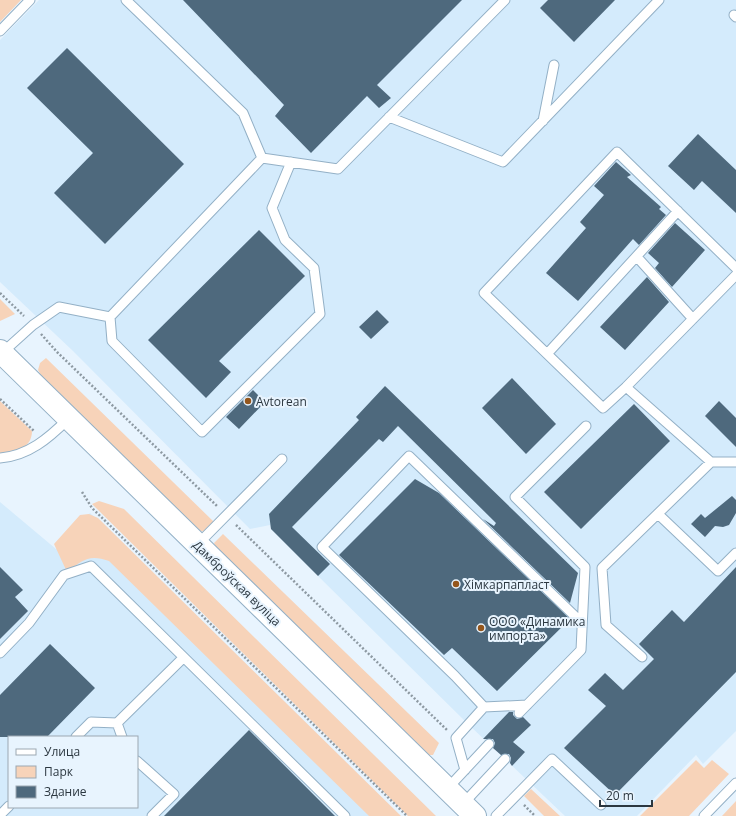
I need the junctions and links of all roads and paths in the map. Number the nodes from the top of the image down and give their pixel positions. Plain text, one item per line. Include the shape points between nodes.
1 (30, 0) edge
2 (126, 0) edge
3 (505, 0) edge
4 (659, 0) edge
5 (0, 31) edge
6 (554, 65) dead end
7 (389, 117) junction
8 (543, 121) junction
9 (262, 158) junction
10 (291, 162) junction
11 (678, 211) junction
12 (637, 257) junction
13 (736, 268) edge
14 (736, 275) edge
15 (0, 293) edge
16 (110, 317) junction
17 (693, 319) junction
18 (33, 325) junction
19 (1, 352) edge
20 (547, 354) junction
21 (626, 387) junction
22 (0, 399) edge
23 (68, 419) junction
24 (586, 426) dead end
25 (44, 441) junction
26 (0, 458) edge
27 (282, 459) dead end
28 (711, 462) junction
29 (736, 462) edge
30 (82, 492) dead end
31 (658, 514) junction
32 (226, 516) junction
33 (198, 544) junction
34 (736, 553) edge
35 (582, 623) junction
36 (0, 653) edge
37 (642, 657) dead end
38 (180, 661) dead end
39 (527, 705) junction
40 (484, 707) junction
41 (519, 713) dead end
42 (117, 723) junction
43 (77, 736) edge
44 (122, 736) edge
45 (456, 738) junction
46 (489, 744) dead end
47 (505, 759) dead end
48 (138, 762) edge
49 (465, 770) junction
50 (736, 783) edge
51 (447, 789) junction
52 (515, 797) junction
53 (601, 805) dead end
54 (8, 807) edge
55 (468, 810) edge
56 (0, 815) edge
57 (152, 816) edge
58 (345, 816) edge
59 (407, 816) edge
60 (496, 816) edge
61 (535, 816) edge
62 (704, 816) edge

1 - 5 lane
2 - 9 lane via 242,113
3 - 7 lane
4 - 8 lane
6 - 8 lane
7 - 8 lane via 503,162
7 - 10 lane via 338,169
9 - 10 lane
9 - 16 lane
10 - 16 lane via 272,208 285,240 314,268 320,314 202,432 112,341
11 - 12 lane
11 - 13 lane
11 - 20 lane via 617,152 484,293
12 - 17 lane
12 - 20 lane
14 - 17 lane
15 - 18 path
16 - 18 lane via 59,307
17 - 21 lane
18 - 19 lane
18 - 32 path via 57,352
19 - 23 street, Дамброўская вуліца
20 - 21 lane via 603,408
21 - 28 lane
22 - 25 path
23 - 25 lane
23 - 33 street, Дамброўская вуліца
24 - 35 lane via 515,498 585,567
25 - 26 lane via 14,457
27 - 32 lane
28 - 29 lane
28 - 31 lane
30 - 59 path via 92,508
31 - 34 lane via 718,571
31 - 37 lane via 602,568 606,625
32 - 33 lane
32 - 45 path
33 - 51 street, Дамброўская вуліца
35 - 39 lane via 581,650
35 - 40 lane via 408,456 322,547
36 - 58 lane via 29,623 64,575 91,566
38 - 42 lane
39 - 40 lane
39 - 41 lane
40 - 45 lane
42 - 43 lane via 91,722
42 - 44 lane
45 - 49 lane
46 - 49 lane
47 - 55 lane
48 - 57 lane via 174,794
49 - 51 lane
50 - 62 lane
51 - 55 street, Дамброўская вуліца
52 - 53 lane via 552,759
52 - 60 lane
52 - 61 path
54 - 56 lane

